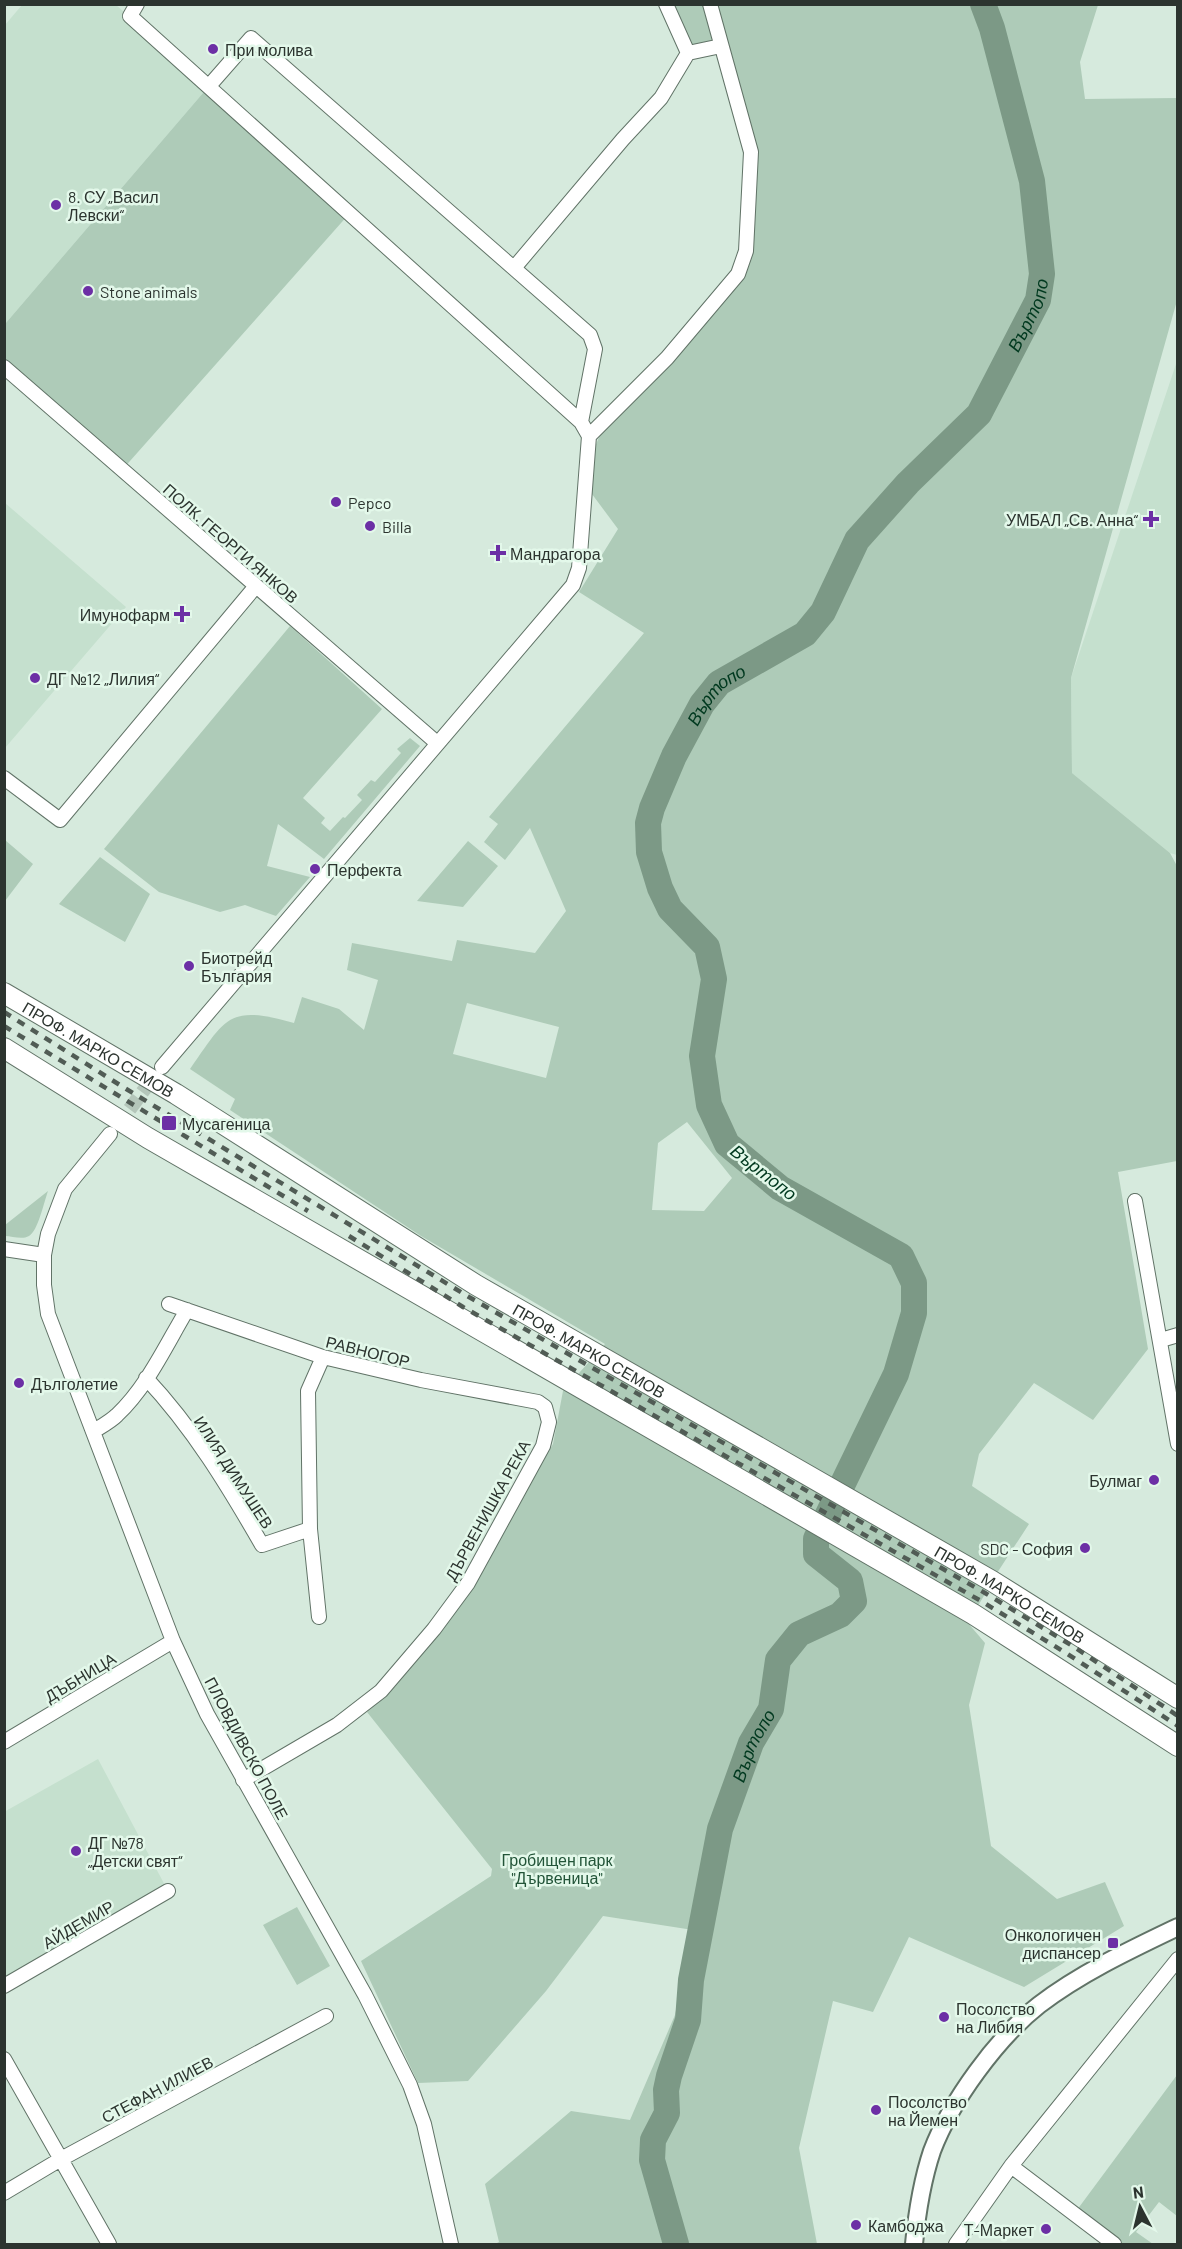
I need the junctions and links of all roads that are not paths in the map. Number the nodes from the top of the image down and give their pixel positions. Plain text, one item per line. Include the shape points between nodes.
1 (137, 4) edge
2 (666, 4) edge
3 (710, 4) edge
4 (721, 45) junction
5 (688, 53) junction
6 (209, 86) junction
7 (514, 268) junction
8 (4, 368) edge
9 (581, 422) junction
10 (589, 436) junction
11 (256, 586) junction
12 (437, 743) junction
13 (4, 778) edge
14 (4, 993) edge
15 (4, 1048) edge
16 (162, 1067) tunnel mouth
17 (110, 1134) tunnel mouth
18 (1135, 1201) dead end
19 (4, 1249) edge
20 (44, 1255) junction
21 (169, 1304) dead end
22 (187, 1310) junction
23 (1178, 1335) edge
24 (1161, 1340) junction
25 (323, 1357) junction
26 (146, 1378) junction
27 (545, 1407) joint
28 (94, 1431) junction
29 (1178, 1444) edge
30 (310, 1529) junction
31 (319, 1617) dead end
32 (173, 1641) junction
33 (1178, 1698) edge
34 (4, 1742) edge
35 (1178, 1746) edge
36 (243, 1780) junction
37 (168, 1891) dead end
38 (1178, 1927) edge
39 (1178, 1959) edge
40 (4, 1986) edge
41 (326, 2016) dead end
42 (4, 2059) edge
43 (61, 2159) junction
44 (1011, 2166) junction
45 (4, 2193) edge
46 (108, 2244) edge
47 (452, 2244) edge
48 (914, 2244) edge
49 (956, 2244) edge
50 (1114, 2244) edge

1 - 6 street via 130,15
2 - 5 street
3 - 4 street
4 - 5 street
4 - 10 street via 751,152 746,251 738,274 667,358
5 - 7 street via 661,98
6 - 7 street via 251,38
6 - 9 street
7 - 9 street via 590,335 595,349
8 - 11 street, ПОЛК. ГЕОРГИ ЯНКОВ
9 - 10 street
10 - 12 street via 579,568 573,585
11 - 12 street, ПОЛК. ГЕОРГИ ЯНКОВ
11 - 13 street via 60,820
12 - 16 street
14 - 33 main road, ПРОФ. МАРКО СЕМОВ via 176,1094 476,1285 992,1581
15 - 35 main road via 148,1138 973,1614
17 - 20 street, ПЛОВДИВСКО ПОЛЕ via 65,1189
18 - 24 street
19 - 20 street
20 - 28 street, ПЛОВДИВСКО ПОЛЕ via 48,1314
21 - 22 street, РАВНОГОР
22 - 25 street, РАВНОГОР
22 - 26 street
23 - 24 street
24 - 29 street
25 - 27 street, РАВНОГОР via 538,1402
25 - 30 street via 308,1390
26 - 28 street via 126,1406
26 - 30 street, ИЛИЯ ДИМУШЕВ via 205,1451 262,1545
27 - 36 street, ДЪРВЕНИШКА РЕКА via 549,1422 543,1446 468,1583 434,1629 381,1691 360,1708
28 - 32 street, ПЛОВДИВСКО ПОЛЕ
30 - 31 street
32 - 34 street, ДЪБНИЦА
32 - 36 street, ПЛОВДИВСКО ПОЛЕ
36 - 47 street, ПЛОВДИВСКО ПОЛЕ via 362,1990 410,2085 424,2124
37 - 40 street, АЙДЕМИР
38 - 48 street via 1081,1976 1038,2006 1000,2045 958,2102 933,2151
39 - 44 street
41 - 43 street, СТЕФАН ИЛИЕВ
42 - 43 street
43 - 45 street, СТЕФАН ИЛИЕВ
43 - 46 street
44 - 49 street
44 - 50 street

